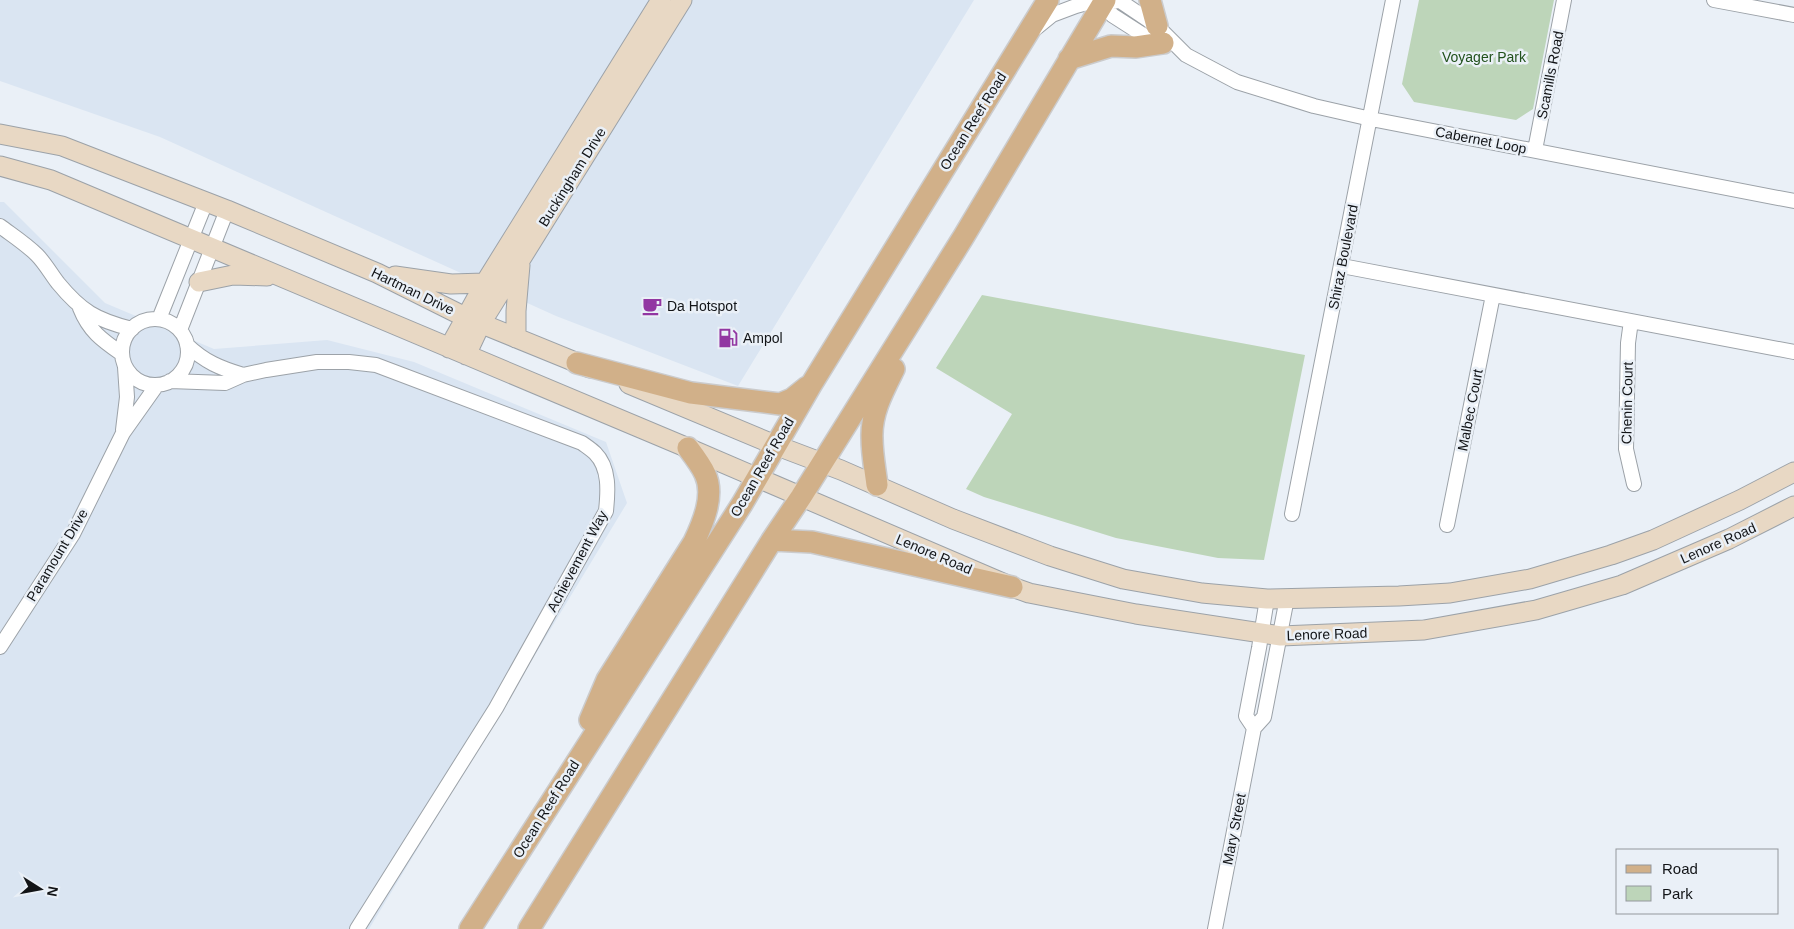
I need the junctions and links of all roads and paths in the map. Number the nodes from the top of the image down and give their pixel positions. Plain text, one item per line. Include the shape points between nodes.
1 (661, 0) edge
2 (682, 0) edge
3 (1048, 0) edge
4 (1150, 0) edge
5 (1393, 0) edge
6 (1564, 0) edge
7 (1714, 0) edge
8 (1104, 1) edge
9 (1794, 15) edge
10 (1026, 36) junction
11 (1166, 39) junction
12 (1070, 59) junction
13 (1371, 119) junction
14 (0, 134) edge
15 (1535, 150) junction
16 (0, 166) edge
17 (1794, 201) edge
18 (206, 202) junction
19 (227, 210) junction
20 (0, 226) edge
21 (964, 236) junction
22 (190, 238) junction
23 (212, 248) junction
24 (521, 259) junction
25 (1342, 266) junction
26 (377, 273) junction
27 (281, 277) junction
28 (199, 282) junction
29 (485, 283) junction
30 (1493, 295) junction
31 (80, 308) junction
32 (159, 319) junction
33 (473, 320) junction
34 (1631, 321) junction
35 (132, 328) junction
36 (180, 330) junction
37 (516, 338) junction
38 (187, 345) junction
39 (457, 352) junction
40 (1794, 352) edge
41 (124, 360) junction
42 (577, 363) junction
43 (243, 375) junction
44 (163, 383) junction
45 (811, 385) junction
46 (123, 433) junction
47 (775, 445) junction
48 (688, 448) junction
49 (822, 462) junction
50 (1794, 472) edge
51 (756, 478) junction
52 (1634, 484) dead end
53 (877, 485) junction
54 (801, 497) junction
55 (1794, 506) edge
56 (1292, 514) dead end
57 (1447, 525) dead end
58 (772, 540) junction
59 (1012, 588) junction
60 (1267, 598) junction
61 (1287, 598) junction
62 (1262, 633) junction
63 (1281, 636) junction
64 (0, 647) edge
65 (1254, 728) junction
66 (564, 780) junction
67 (357, 929) edge
68 (470, 929) edge
69 (530, 929) edge
70 (1215, 929) edge

1 - 29 street, Buckingham Drive
2 - 24 street, Buckingham Drive
3 - 10 main road, Ocean Reef Road
4 - 11 main road
5 - 13 street, Shiraz Boulevard
6 - 15 street, Scamills Road
7 - 9 street
8 - 10 street via 1052,15
8 - 11 street, Cabernet Loop via 1112,15 1151,40
8 - 12 main road
10 - 45 main road, Ocean Reef Road
11 - 12 main road via 1136,47 1111,46
11 - 13 street, Cabernet Loop via 1186,55 1237,82 1314,106
12 - 21 main road
13 - 15 street, Cabernet Loop
13 - 25 street, Shiraz Boulevard
14 - 18 street, Hartman Drive via 62,146
15 - 17 street, Cabernet Loop
16 - 22 street via 50,180
18 - 19 street, Hartman Drive
18 - 22 street
19 - 23 street
19 - 26 street, Hartman Drive
20 - 31 street via 37,255
21 - 49 main road
21 - 53 main road via 944,281 907,342 876,408 872,438
22 - 23 street
22 - 32 street
23 - 27 street
23 - 28 street
24 - 33 street, Buckingham Drive
24 - 37 street
25 - 30 street
25 - 56 street, Shiraz Boulevard
26 - 29 street via 451,284
26 - 33 street, Hartman Drive
27 - 28 street via 233,274
27 - 39 street
28 - 36 street
29 - 33 street, Buckingham Drive
30 - 34 street
30 - 57 street, Malbec Court
31 - 35 street via 106,321
31 - 41 street via 86,322
32 - 35 street via 144,320
32 - 36 street
33 - 37 street, Hartman Drive
33 - 39 street, Buckingham Drive
34 - 40 street
34 - 52 street, Chenin Court via 1626,449
35 - 41 street via 124,341
36 - 38 street
37 - 42 street, Hartman Drive
38 - 43 street, Achievement Way via 220,368
38 - 44 street via 186,362 180,374
39 - 48 street
41 - 44 street via 133,376 144,383
41 - 46 street, Paramount Drive via 128,397
42 - 45 main road via 691,393 780,404 792,400
42 - 47 street, Hartman Drive
43 - 44 street, Achievement Way via 225,383
43 - 67 street, Achievement Way via 317,362 376,365 582,443 596,454 609,488 606,511 496,708
44 - 46 street, Paramount Drive
45 - 47 main road, Ocean Reef Road
46 - 64 street, Paramount Drive via 73,534
47 - 49 street, Hartman Drive
47 - 51 main road, Ocean Reef Road
48 - 51 street
48 - 66 main road via 706,475 709,488 701,526 607,680
49 - 53 street
49 - 54 main road
50 - 61 street via 1654,540 1530,579 1450,593
51 - 54 street
51 - 66 main road, Ocean Reef Road
53 - 60 street via 953,519 1050,556 1124,579 1202,593
54 - 58 main road
54 - 59 street, Lenore Road
55 - 63 street, Lenore Road via 1729,539 1622,585 1536,610 1424,630
58 - 59 main road via 812,542
58 - 69 main road
59 - 62 street, Lenore Road via 1136,614
60 - 61 street
60 - 62 street, Mary Street
61 - 63 street, Mary Street
62 - 63 street, Lenore Road
62 - 65 street, Mary Street via 1246,716
63 - 65 street, Mary Street via 1264,717
65 - 70 street, Mary Street
66 - 68 main road, Ocean Reef Road

